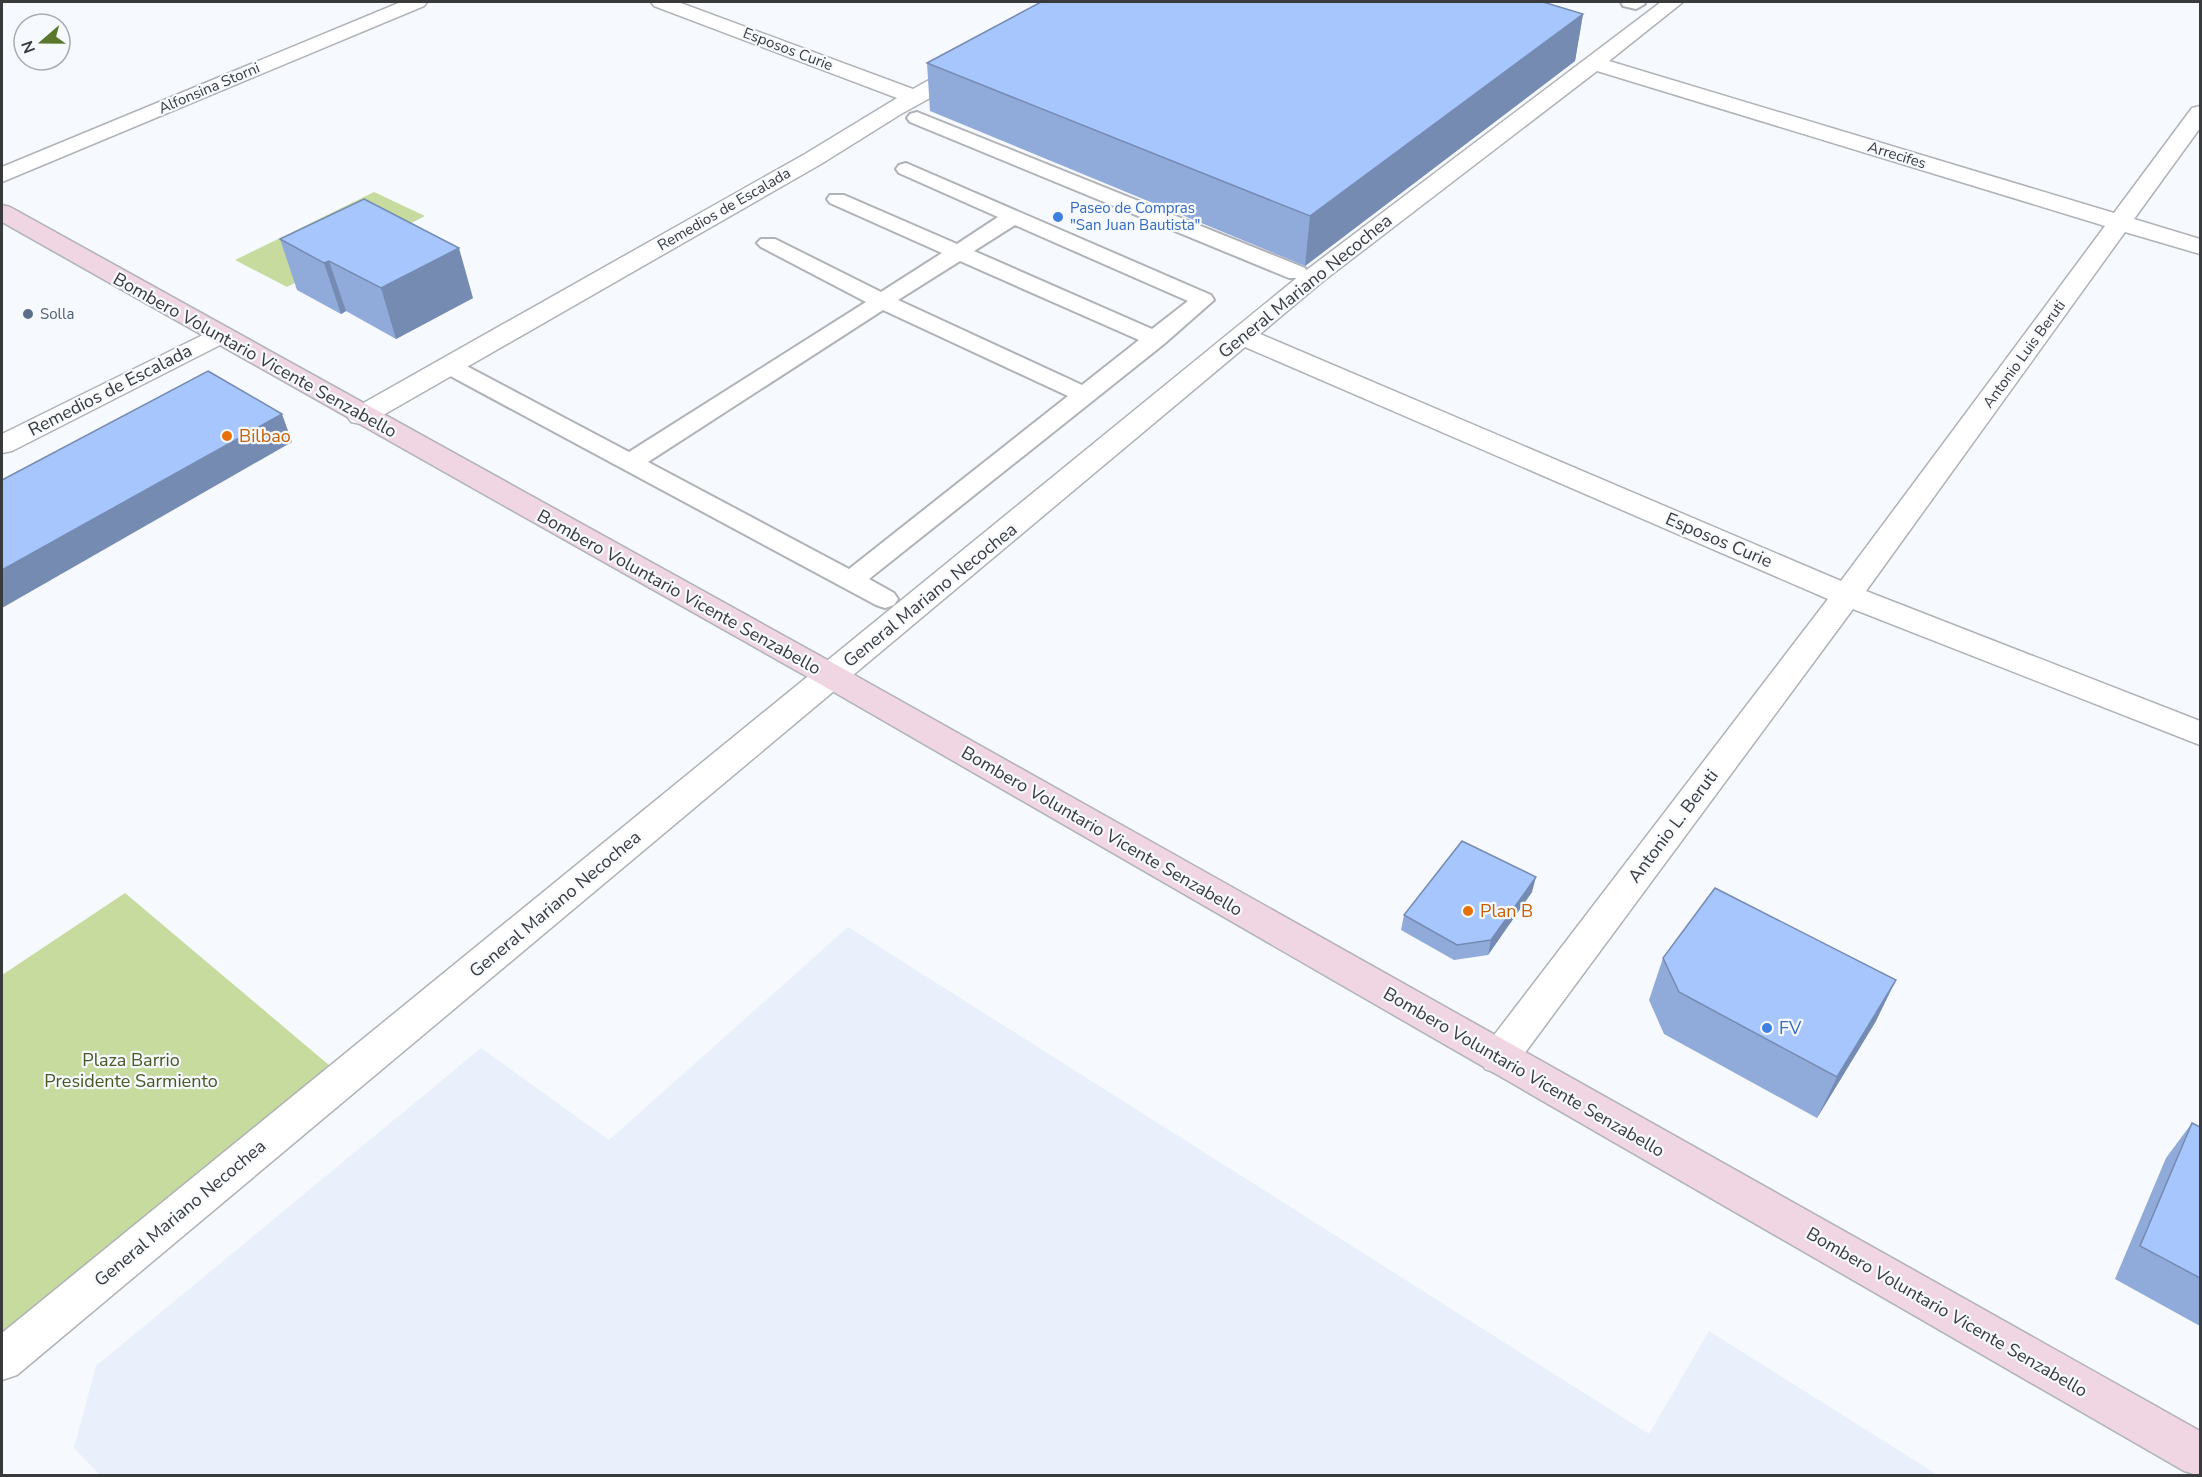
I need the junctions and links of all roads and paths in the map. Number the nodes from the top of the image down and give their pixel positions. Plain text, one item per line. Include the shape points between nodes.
1 (417, 2) edge
2 (661, 2) edge
3 (1672, 2) edge
4 (1590, 56) junction
5 (986, 58) edge
6 (916, 108) junction
7 (2200, 113) edge
8 (906, 169) dead end
9 (2, 175) edge
10 (837, 200) dead end
11 (2, 212) edge
12 (1013, 217) junction
13 (2121, 222) junction
14 (768, 243) dead end
15 (2200, 247) edge
16 (956, 252) junction
17 (1297, 273) dead end
18 (880, 301) junction
19 (219, 334) junction
20 (1242, 336) junction
21 (1156, 339) junction
22 (449, 366) junction
23 (1086, 395) junction
24 (362, 416) junction
25 (2, 445) edge
26 (631, 462) junction
27 (851, 580) junction
28 (1848, 595) junction
29 (885, 599) dead end
30 (831, 676) junction
31 (2200, 734) edge
32 (1499, 1058) junction
33 (2, 1360) edge
34 (2200, 1455) edge

1 - 9 street, Alfonsina Storni
2 - 6 street, Esposos Curie
3 - 4 street, General Mariano Necochea
4 - 13 street, Arrecifes
4 - 20 street, General Mariano Necochea
5 - 6 street, Remedios de Escalada
6 - 17 lane
6 - 22 street, Remedios de Escalada via 813,159
7 - 13 street, Antonio Luis Beruti
8 - 12 lane
10 - 16 lane
11 - 19 main road, Bombero Voluntario Vicente Senzabello
12 - 16 lane
12 - 21 lane via 1203,300
13 - 15 street, Arrecifes
13 - 28 street, Antonio Luis Beruti
14 - 18 lane
16 - 18 lane
16 - 21 lane
18 - 23 lane
18 - 26 lane
19 - 24 main road, Bombero Voluntario Vicente Senzabello
19 - 25 street, Remedios de Escalada
20 - 28 street, Esposos Curie
20 - 30 street, General Mariano Necochea
21 - 23 lane
22 - 24 street, Remedios de Escalada
22 - 26 lane
23 - 27 lane
24 - 30 main road, Bombero Voluntario Vicente Senzabello
26 - 27 lane
27 - 29 lane
28 - 31 street, Esposos Curie
28 - 32 street, Antonio L. Beruti
30 - 32 main road, Bombero Voluntario Vicente Senzabello
30 - 33 street, General Mariano Necochea
32 - 34 main road, Bombero Voluntario Vicente Senzabello

